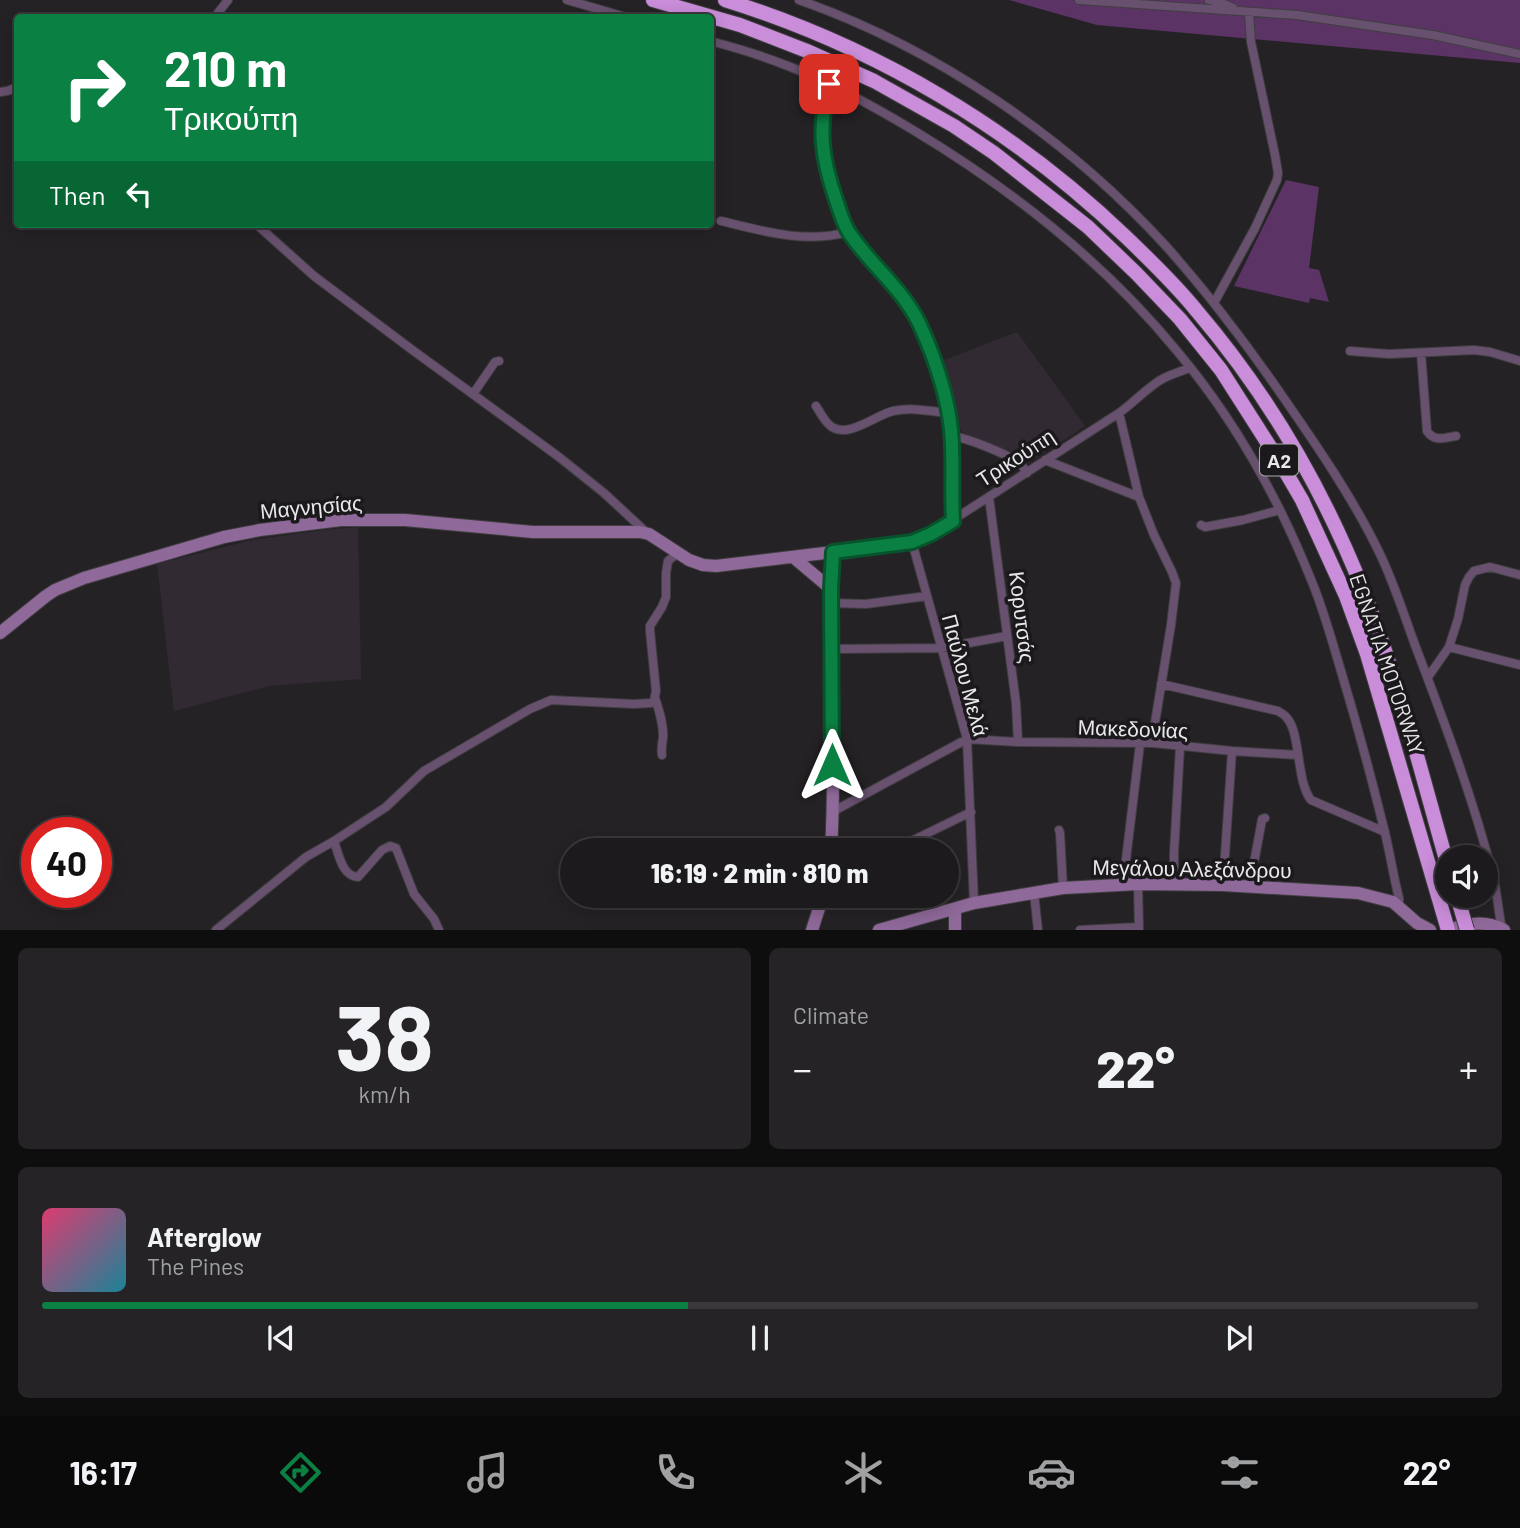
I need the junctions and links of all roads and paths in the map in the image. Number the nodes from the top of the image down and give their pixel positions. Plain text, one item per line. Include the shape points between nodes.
1 (228, 0) edge
2 (567, 0) edge
3 (653, 0) edge
4 (725, 0) edge
5 (799, 0) edge
6 (1079, 0) edge
7 (1209, 0) edge
8 (1244, 12) junction
9 (217, 14) edge
10 (615, 14) edge
11 (700, 14) edge
12 (714, 18) edge
13 (714, 42) edge
14 (1520, 54) edge
15 (829, 84) junction
16 (721, 221) dead end
17 (260, 228) edge
18 (848, 232) junction
19 (1214, 303) junction
20 (1350, 351) dead end
21 (1421, 353) junction
22 (499, 361) dead end
23 (1520, 361) edge
24 (1191, 368) junction
25 (473, 394) junction
26 (816, 406) dead end
27 (948, 413) junction
28 (1119, 413) junction
29 (951, 436) junction
30 (1456, 436) dead end
31 (1045, 460) junction
32 (1027, 472) junction
33 (989, 497) junction
34 (1139, 497) junction
35 (1280, 510) junction
36 (953, 521) junction
37 (1201, 525) dead end
38 (649, 534) junction
39 (912, 542) junction
40 (833, 552) junction
41 (678, 553) junction
42 (793, 557) junction
43 (1520, 575) edge
44 (831, 589) junction
45 (927, 596) junction
46 (831, 603) junction
47 (0, 633) edge
48 (1007, 636) junction
49 (1449, 647) junction
50 (941, 648) junction
51 (831, 649) junction
52 (1520, 665) edge
53 (1428, 677) junction
54 (1161, 684) junction
55 (655, 698) junction
56 (967, 738) junction
57 (1153, 739) junction
58 (1018, 742) junction
59 (1140, 744) junction
60 (1180, 747) junction
61 (1232, 751) junction
62 (662, 755) dead end
63 (1297, 755) junction
64 (832, 812) junction
65 (971, 812) junction
66 (1265, 818) dead end
67 (1059, 831) dead end
68 (1385, 832) junction
69 (831, 838) edge
70 (918, 838) edge
71 (334, 841) junction
72 (1442, 845) edge
73 (1123, 884) junction
74 (1138, 884) junction
75 (1174, 884) junction
76 (1223, 885) junction
77 (1253, 886) junction
78 (1063, 888) junction
79 (1034, 893) junction
80 (1499, 902) junction
81 (974, 903) junction
82 (1399, 906) junction
83 (819, 908) edge
84 (1463, 908) edge
85 (955, 909) junction
86 (1418, 926) edge
87 (1472, 926) edge
88 (1139, 928) edge
89 (216, 929) edge
90 (439, 929) edge
91 (812, 929) edge
92 (879, 929) edge
93 (955, 929) edge
94 (1038, 929) edge
95 (1080, 929) edge
96 (1430, 929) edge
97 (1448, 929) edge
98 (1504, 929) edge

1 - 9 street
2 - 10 street
3 - 11 highway, EGNATIA MOTORWAY / Α2
4 - 72 highway, EGNATIA MOTORWAY / Α2 via 852,49 967,111 1101,213 1196,309 1269,408 1335,526 1385,648
5 - 19 street via 919,54 979,88 1035,128 1115,195
6 - 8 street
7 - 8 street
8 - 14 street via 1433,35
8 - 19 street via 1278,180
12 - 97 highway, EGNATIA MOTORWAY / Α2 via 874,81 954,126 1088,227 1180,319 1255,420 1302,499 1346,596
13 - 15 street
15 - 18 street via 822,139 828,175
15 - 24 street via 875,107 1001,187 1063,236 1137,307
16 - 18 street via 812,238
17 - 25 street via 314,276
18 - 27 street via 914,313 929,346
19 - 53 street via 1353,502 1382,557
20 - 21 street
21 - 23 street via 1490,352
21 - 30 street via 1427,431 1437,439
22 - 25 street
24 - 28 street, Τρικούπη via 1151,386
24 - 35 street via 1224,413
25 - 38 street via 559,457
26 - 27 street via 830,426 842,430 902,410
27 - 29 street
28 - 31 street, Τρικούπη
28 - 34 street
29 - 32 street via 1012,459
29 - 36 street
31 - 32 street, Τρικούπη
31 - 34 street
32 - 33 street, Τρικούπη
33 - 36 street, Τρικούπη
33 - 48 street, Κορυτσάς
34 - 54 street via 1176,583
35 - 37 street
35 - 68 street via 1326,621
36 - 39 street, Τρικούπη
38 - 41 street, Τρικούπη
38 - 47 street, Μαγνησίας via 533,532 405,520 341,520 260,530 84,578 46,596
39 - 40 street, Τρικούπη
39 - 45 street, Παύλου Μελά
40 - 42 street, Τρικούπη
40 - 44 street
41 - 42 street, Τρικούπη via 695,563 716,566
41 - 55 street via 668,561 666,597 650,626
42 - 44 street
43 - 49 street via 1490,567 1469,577
44 - 46 street
45 - 46 street via 866,604
45 - 50 street, Παύλου Μελά
46 - 51 street
48 - 50 street
48 - 58 street, Κορυτσάς
49 - 52 street
49 - 53 street
50 - 51 street
50 - 56 street, Παύλου Μελά
51 - 64 street
53 - 80 street via 1485,844
54 - 57 street
54 - 63 street via 1278,711 1289,720
55 - 62 street
55 - 71 street via 651,703 634,704 545,702 424,771 386,807
56 - 58 street, Μακεδονίας
56 - 64 street
56 - 65 street, Παύλου Μελά
57 - 59 street
57 - 60 street, Μακεδονίας
58 - 59 street, Μακεδονίας
59 - 73 street
60 - 61 street, Μακεδονίας
60 - 75 street
61 - 63 street, Μακεδονίας
61 - 76 street
63 - 68 street via 1311,800
64 - 69 street
65 - 70 street
65 - 81 street, Παύλου Μελά
66 - 77 street
67 - 78 street
68 - 82 street
71 - 89 street via 306,857
71 - 90 street via 342,866 352,877 358,877 382,850 396,848 414,894
73 - 74 street, Μεγάλου Αλεξάνδρου
73 - 78 street, Μεγάλου Αλεξάνδρου
74 - 75 street, Μεγάλου Αλεξάνδρου
74 - 88 street
75 - 76 street, Μεγάλου Αλεξάνδρου
76 - 77 street, Μεγάλου Αλεξάνδρου
77 - 82 street, Μεγάλου Αλεξάνδρου via 1358,893
78 - 79 street, Μεγάλου Αλεξάνδρου
79 - 81 street, Μεγάλου Αλεξάνδρου
79 - 94 street
80 - 87 street via 1492,915
80 - 98 street
81 - 85 street, Μεγάλου Αλεξάνδρου
82 - 86 street, Μεγάλου Αλεξάνδρου
83 - 91 street
84 - 87 highway, bridge
85 - 92 street, Μεγάλου Αλεξάνδρου
85 - 93 street
86 - 96 street, Μεγάλου Αλεξάνδρου
87 - 97 street
87 - 98 street via 1488,923
88 - 95 street

